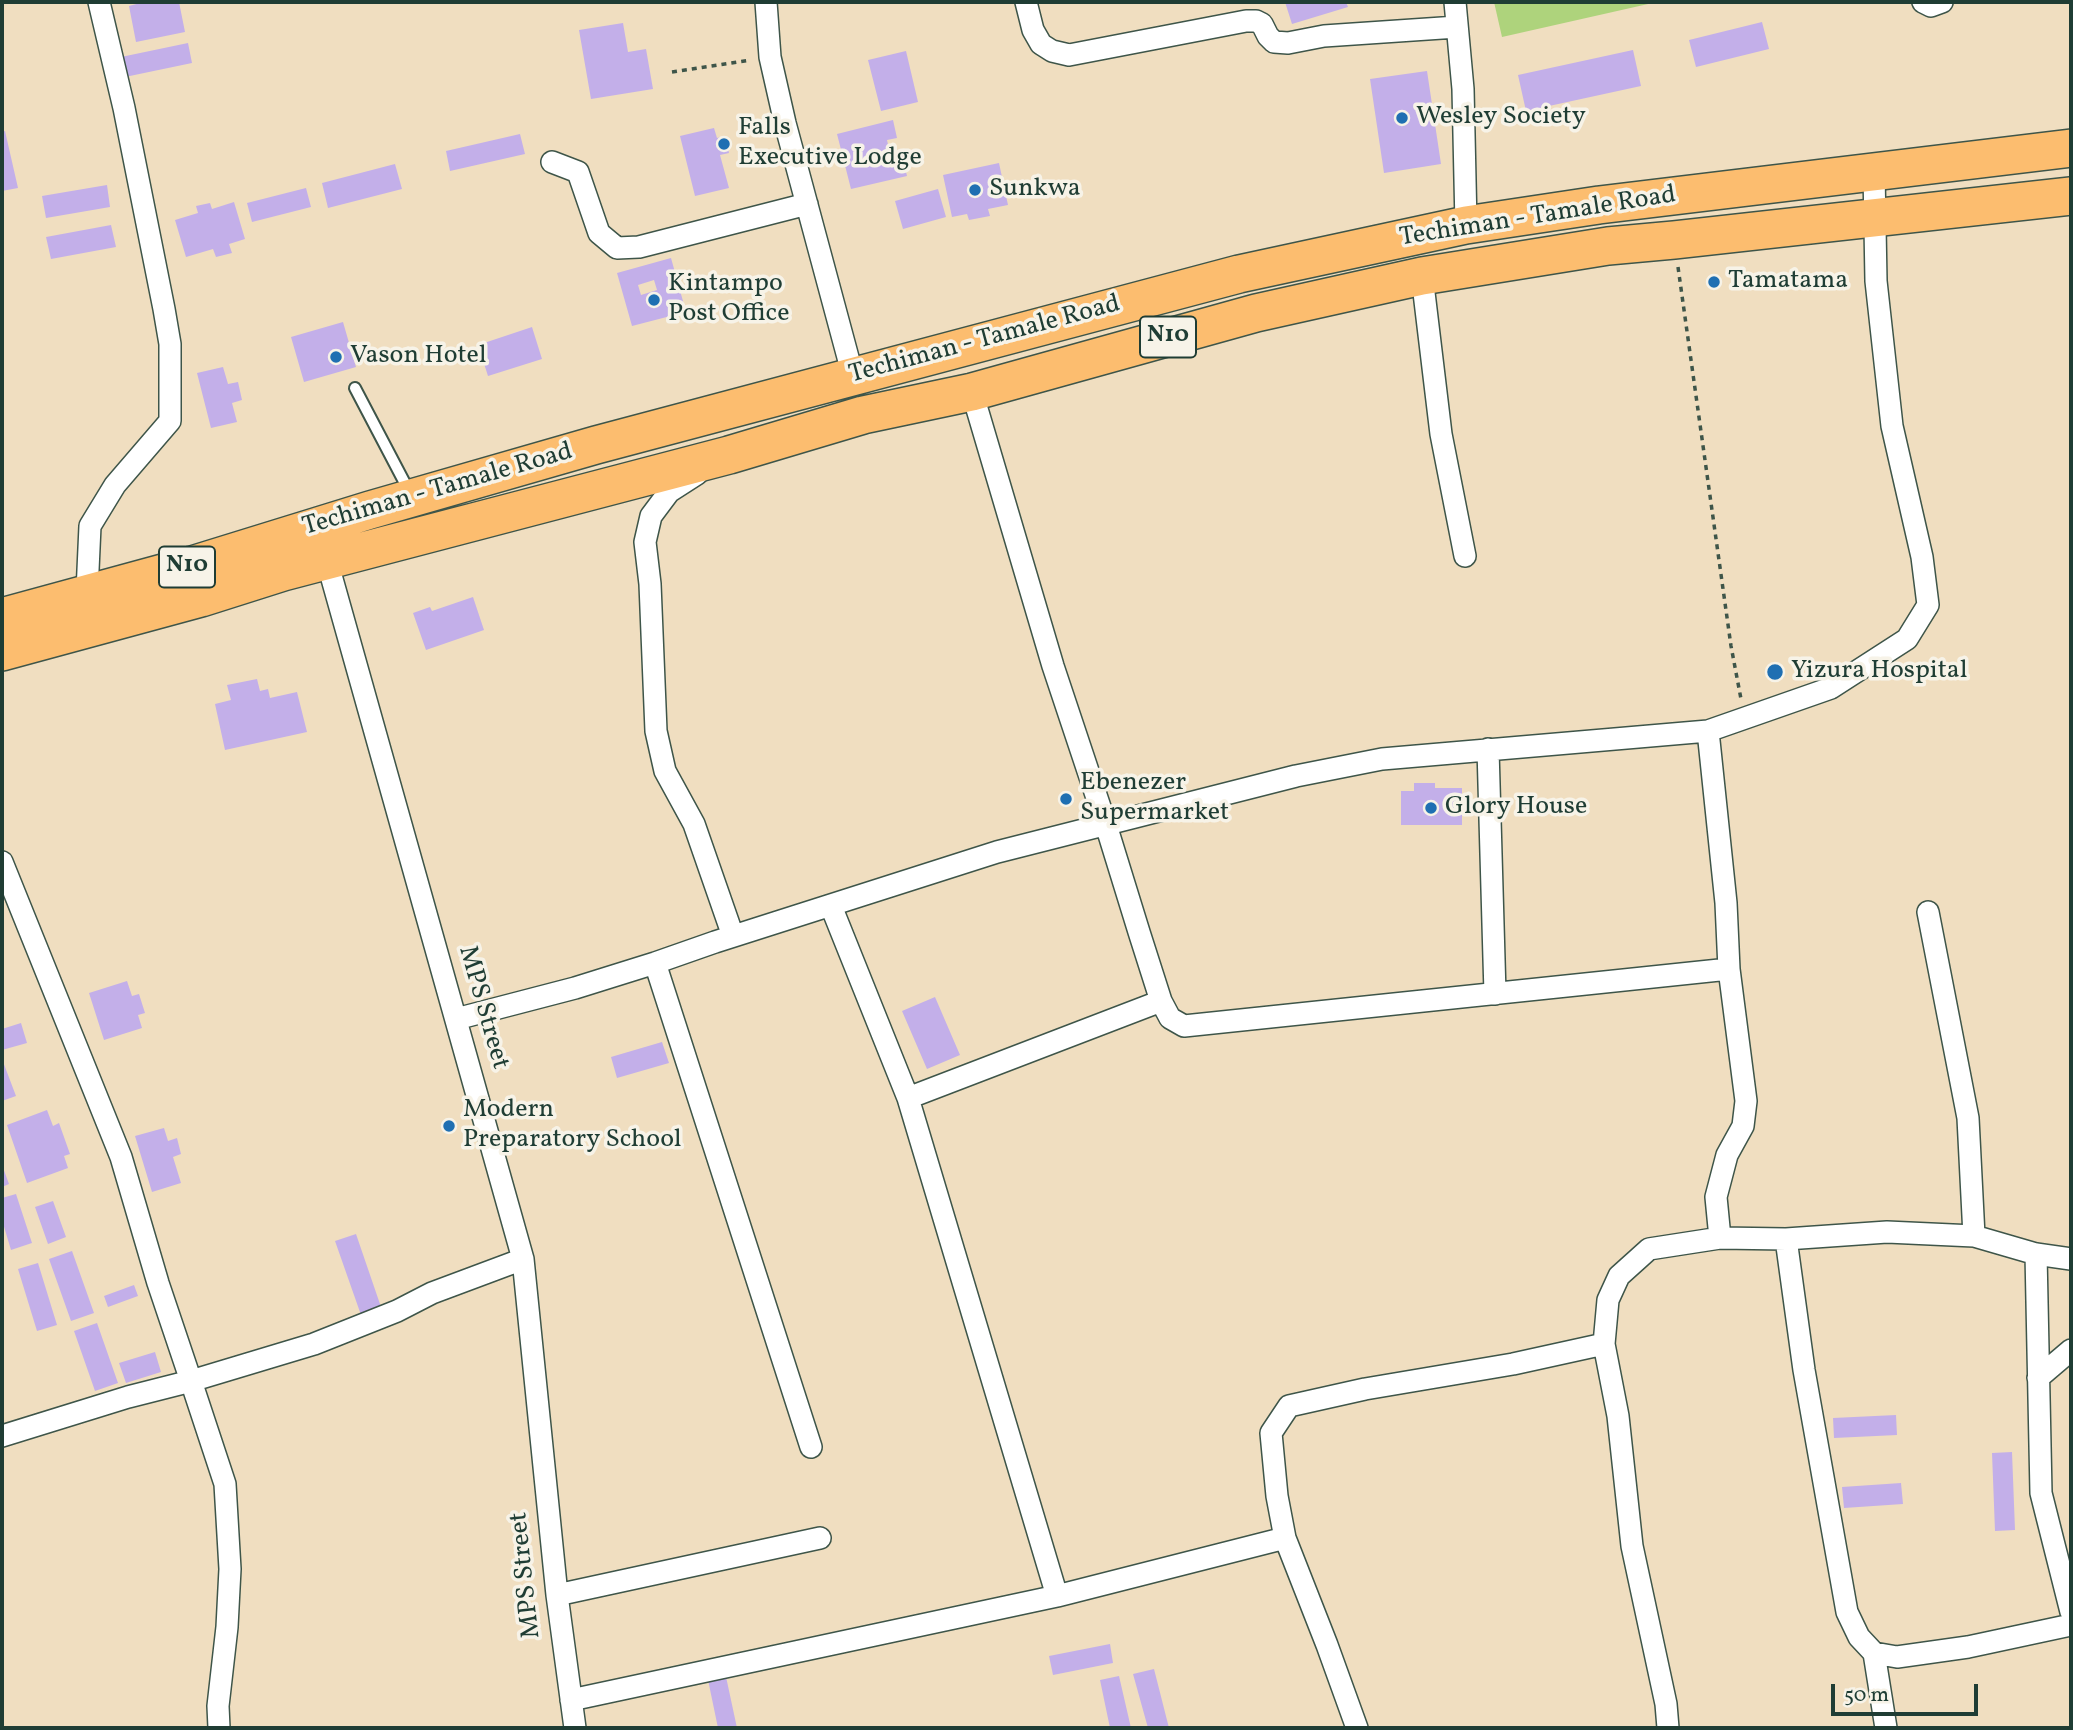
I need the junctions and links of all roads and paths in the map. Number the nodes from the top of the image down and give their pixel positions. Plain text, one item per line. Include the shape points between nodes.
1 (99, 2) edge
2 (766, 2) edge
3 (1026, 2) edge
4 (1455, 2) edge
5 (1923, 2) edge
6 (1942, 2) edge
7 (1457, 27) junction
8 (770, 57) junction
9 (672, 72) dead end
10 (2071, 148) edge
11 (552, 162) dead end
12 (1874, 172) junction
13 (2071, 196) edge
14 (807, 204) junction
15 (1874, 218) junction
16 (1466, 225) junction
17 (1674, 240) junction
18 (1422, 275) junction
19 (853, 376) junction
20 (355, 388) dead end
21 (972, 392) junction
22 (863, 415) junction
23 (729, 455) junction
24 (413, 497) junction
25 (1465, 556) dead end
26 (327, 561) junction
27 (87, 592) junction
28 (2, 617) edge
29 (2, 652) edge
30 (1744, 718) junction
31 (1707, 731) junction
32 (1489, 749) junction
33 (1106, 825) junction
34 (2, 862) edge
35 (831, 906) junction
36 (1928, 912) dead end
37 (733, 936) junction
38 (655, 963) junction
39 (1729, 969) junction
40 (1495, 994) junction
41 (1161, 1000) junction
42 (456, 1019) junction
43 (908, 1098) junction
44 (1974, 1236) junction
45 (1720, 1238) junction
46 (1786, 1239) junction
47 (2036, 1254) junction
48 (523, 1259) junction
49 (2071, 1259) edge
50 (1604, 1344) junction
51 (2071, 1350) edge
52 (2038, 1378) junction
53 (191, 1381) junction
54 (2, 1436) edge
55 (811, 1447) dead end
56 (820, 1538) dead end
57 (1285, 1538) junction
58 (556, 1595) junction
59 (1057, 1595) junction
60 (2071, 1612) edge
61 (2071, 1625) edge
62 (1874, 1653) junction
63 (570, 1700) junction
64 (219, 1728) edge
65 (575, 1728) edge
66 (1357, 1728) edge
67 (1668, 1728) edge
68 (1886, 1728) edge

1 - 27 street via 164,309 170,345 170,421 115,485 90,526
2 - 8 street
3 - 7 street via 1041,44 1069,55 1246,21 1262,24 1274,42 1288,43 1324,36
4 - 7 street
5 - 6 street via 1931,6
7 - 16 street
8 - 9 path
8 - 14 street
10 - 12 highway, Techiman - Tamale Road / N10
11 - 14 street via 578,172 599,233 617,248 639,247
12 - 15 street
12 - 16 highway, Techiman - Tamale Road / N10
13 - 15 highway, Techiman - Tamale Road / N10
14 - 19 street
15 - 17 highway, Techiman - Tamale Road / N10
15 - 30 street via 1892,426 1923,556 1928,606 1907,639 1831,688
16 - 19 highway, Techiman - Tamale Road / N10 via 1239,274
17 - 18 highway, Techiman - Tamale Road / N10
17 - 30 path
18 - 21 highway, Techiman - Tamale Road / N10 via 1256,313
18 - 25 street via 1441,434
19 - 22 highway
19 - 24 highway, Techiman - Tamale Road / N10
20 - 24 lane
21 - 22 highway, Techiman - Tamale Road / N10
21 - 33 street via 1053,666
22 - 23 highway, Techiman - Tamale Road / N10
23 - 26 highway, Techiman - Tamale Road / N10
23 - 37 street via 669,492 651,516 645,542 656,731 665,771 694,824
24 - 27 highway, Techiman - Tamale Road / N10
26 - 29 highway, Techiman - Tamale Road / N10
26 - 42 street, MPS Street
27 - 28 highway, Techiman - Tamale Road / N10
30 - 31 street
31 - 32 street
31 - 39 street
32 - 33 street via 1382,759 1296,776
32 - 40 street
33 - 35 street via 997,852
33 - 41 street
34 - 53 street via 121,1157
35 - 37 street
35 - 43 street
36 - 44 street via 1968,1118
37 - 38 street
38 - 42 street
38 - 55 street
39 - 40 street
39 - 45 street via 1746,1101 1743,1126 1727,1155 1716,1197
40 - 41 street via 1184,1026 1170,1018
41 - 43 street
42 - 48 street, MPS Street
43 - 59 street
44 - 46 street via 1887,1232
44 - 47 street
45 - 46 street
45 - 50 street via 1650,1249 1619,1276 1608,1300
46 - 62 street via 1847,1612 1859,1637
47 - 49 street
47 - 52 street
48 - 53 street via 314,1344
48 - 58 street, MPS Street
50 - 57 street via 1289,1406 1271,1433
50 - 67 street via 1618,1416 1632,1546
51 - 52 street
52 - 60 street via 2041,1493
53 - 54 street
53 - 64 street via 225,1484 230,1569
56 - 58 street
57 - 59 street
57 - 66 street
58 - 63 street, MPS Street
59 - 63 street
61 - 62 street via 1968,1647 1897,1657
62 - 68 street
63 - 65 street, MPS Street

